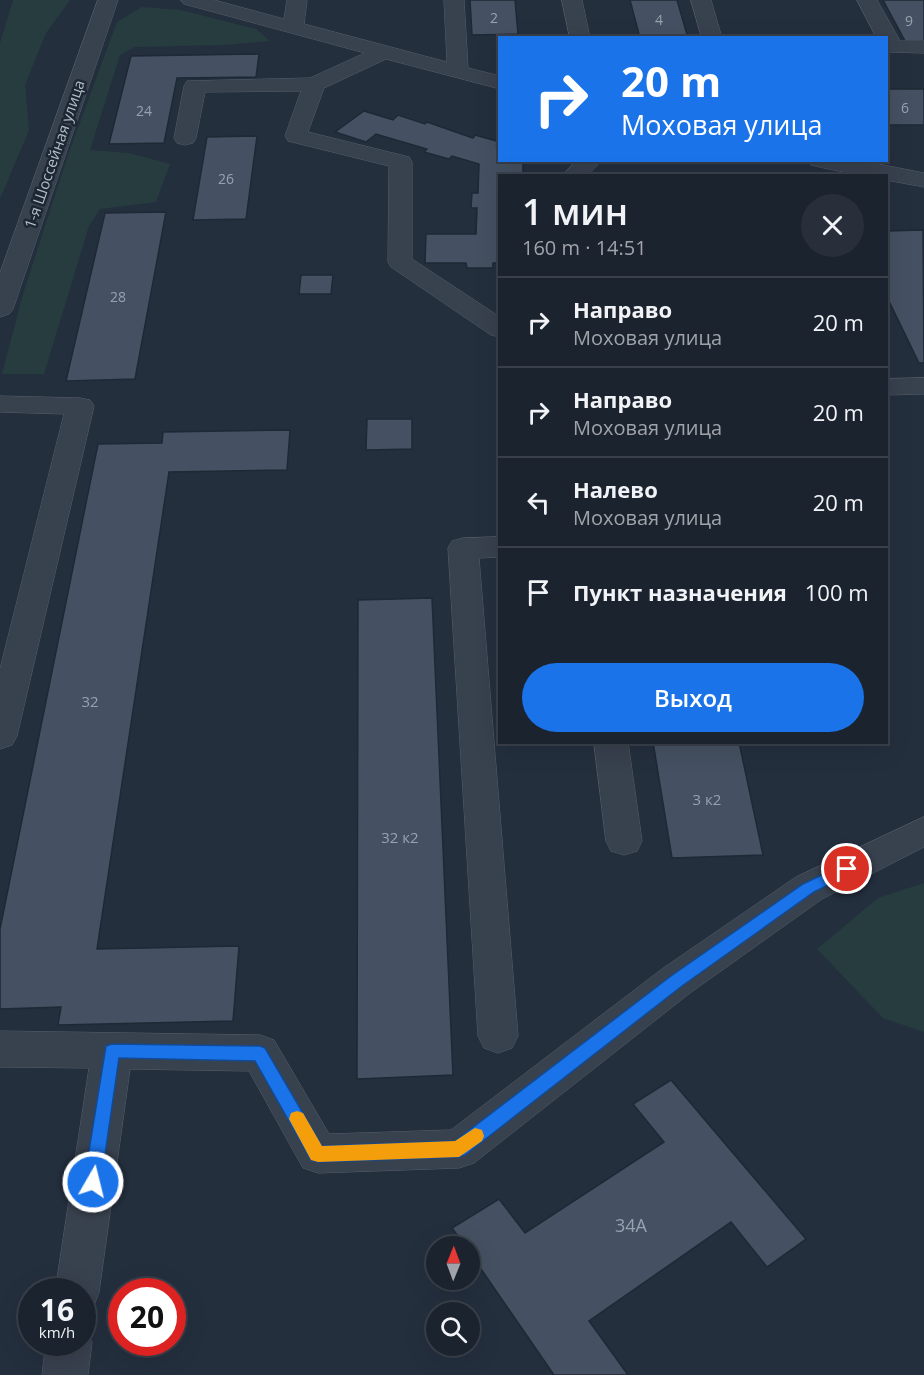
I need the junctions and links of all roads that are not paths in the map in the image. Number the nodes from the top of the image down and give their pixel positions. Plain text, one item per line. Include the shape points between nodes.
1 (108, 0) edge
2 (191, 0) edge
3 (297, 0) edge
4 (454, 0) edge
5 (572, 0) edge
6 (701, 0) edge
7 (867, 0) edge
8 (293, 27) junction
9 (580, 36) edge
10 (711, 36) edge
11 (887, 36) edge
12 (888, 38) edge
13 (924, 47) edge
14 (384, 52) junction
15 (458, 72) junction
16 (498, 82) edge
17 (314, 84) junction
18 (184, 138) dead end
19 (589, 162) edge
20 (830, 162) edge
21 (575, 174) edge
22 (924, 180) edge
23 (0, 309) edge
24 (498, 328) edge
25 (924, 386) edge
26 (888, 387) edge
27 (0, 404) edge
28 (498, 547) edge
29 (0, 736) edge
30 (611, 744) edge
31 (924, 831) edge
32 (624, 841) dead end
33 (498, 1036) dead end
34 (0, 1049) edge
35 (112, 1051) junction
36 (79, 1278) edge
37 (67, 1356) edge
38 (64, 1375) edge

1 - 23 street, 1-я Шоссейная улица
2 - 8 street
3 - 8 street
4 - 15 street
5 - 9 street
6 - 10 street
7 - 11 street
8 - 14 street
12 - 13 street via 893,47
14 - 15 street
14 - 17 street
15 - 16 street
17 - 18 street via 195,86
17 - 24 street via 296,136 401,162 400,262
19 - 21 street
20 - 22 street
25 - 26 street
27 - 29 street via 80,406
28 - 33 street via 463,548
30 - 32 street
31 - 35 street via 808,888 676,981 459,1149 318,1154 260,1053
34 - 35 street
35 - 36 street
37 - 38 street

